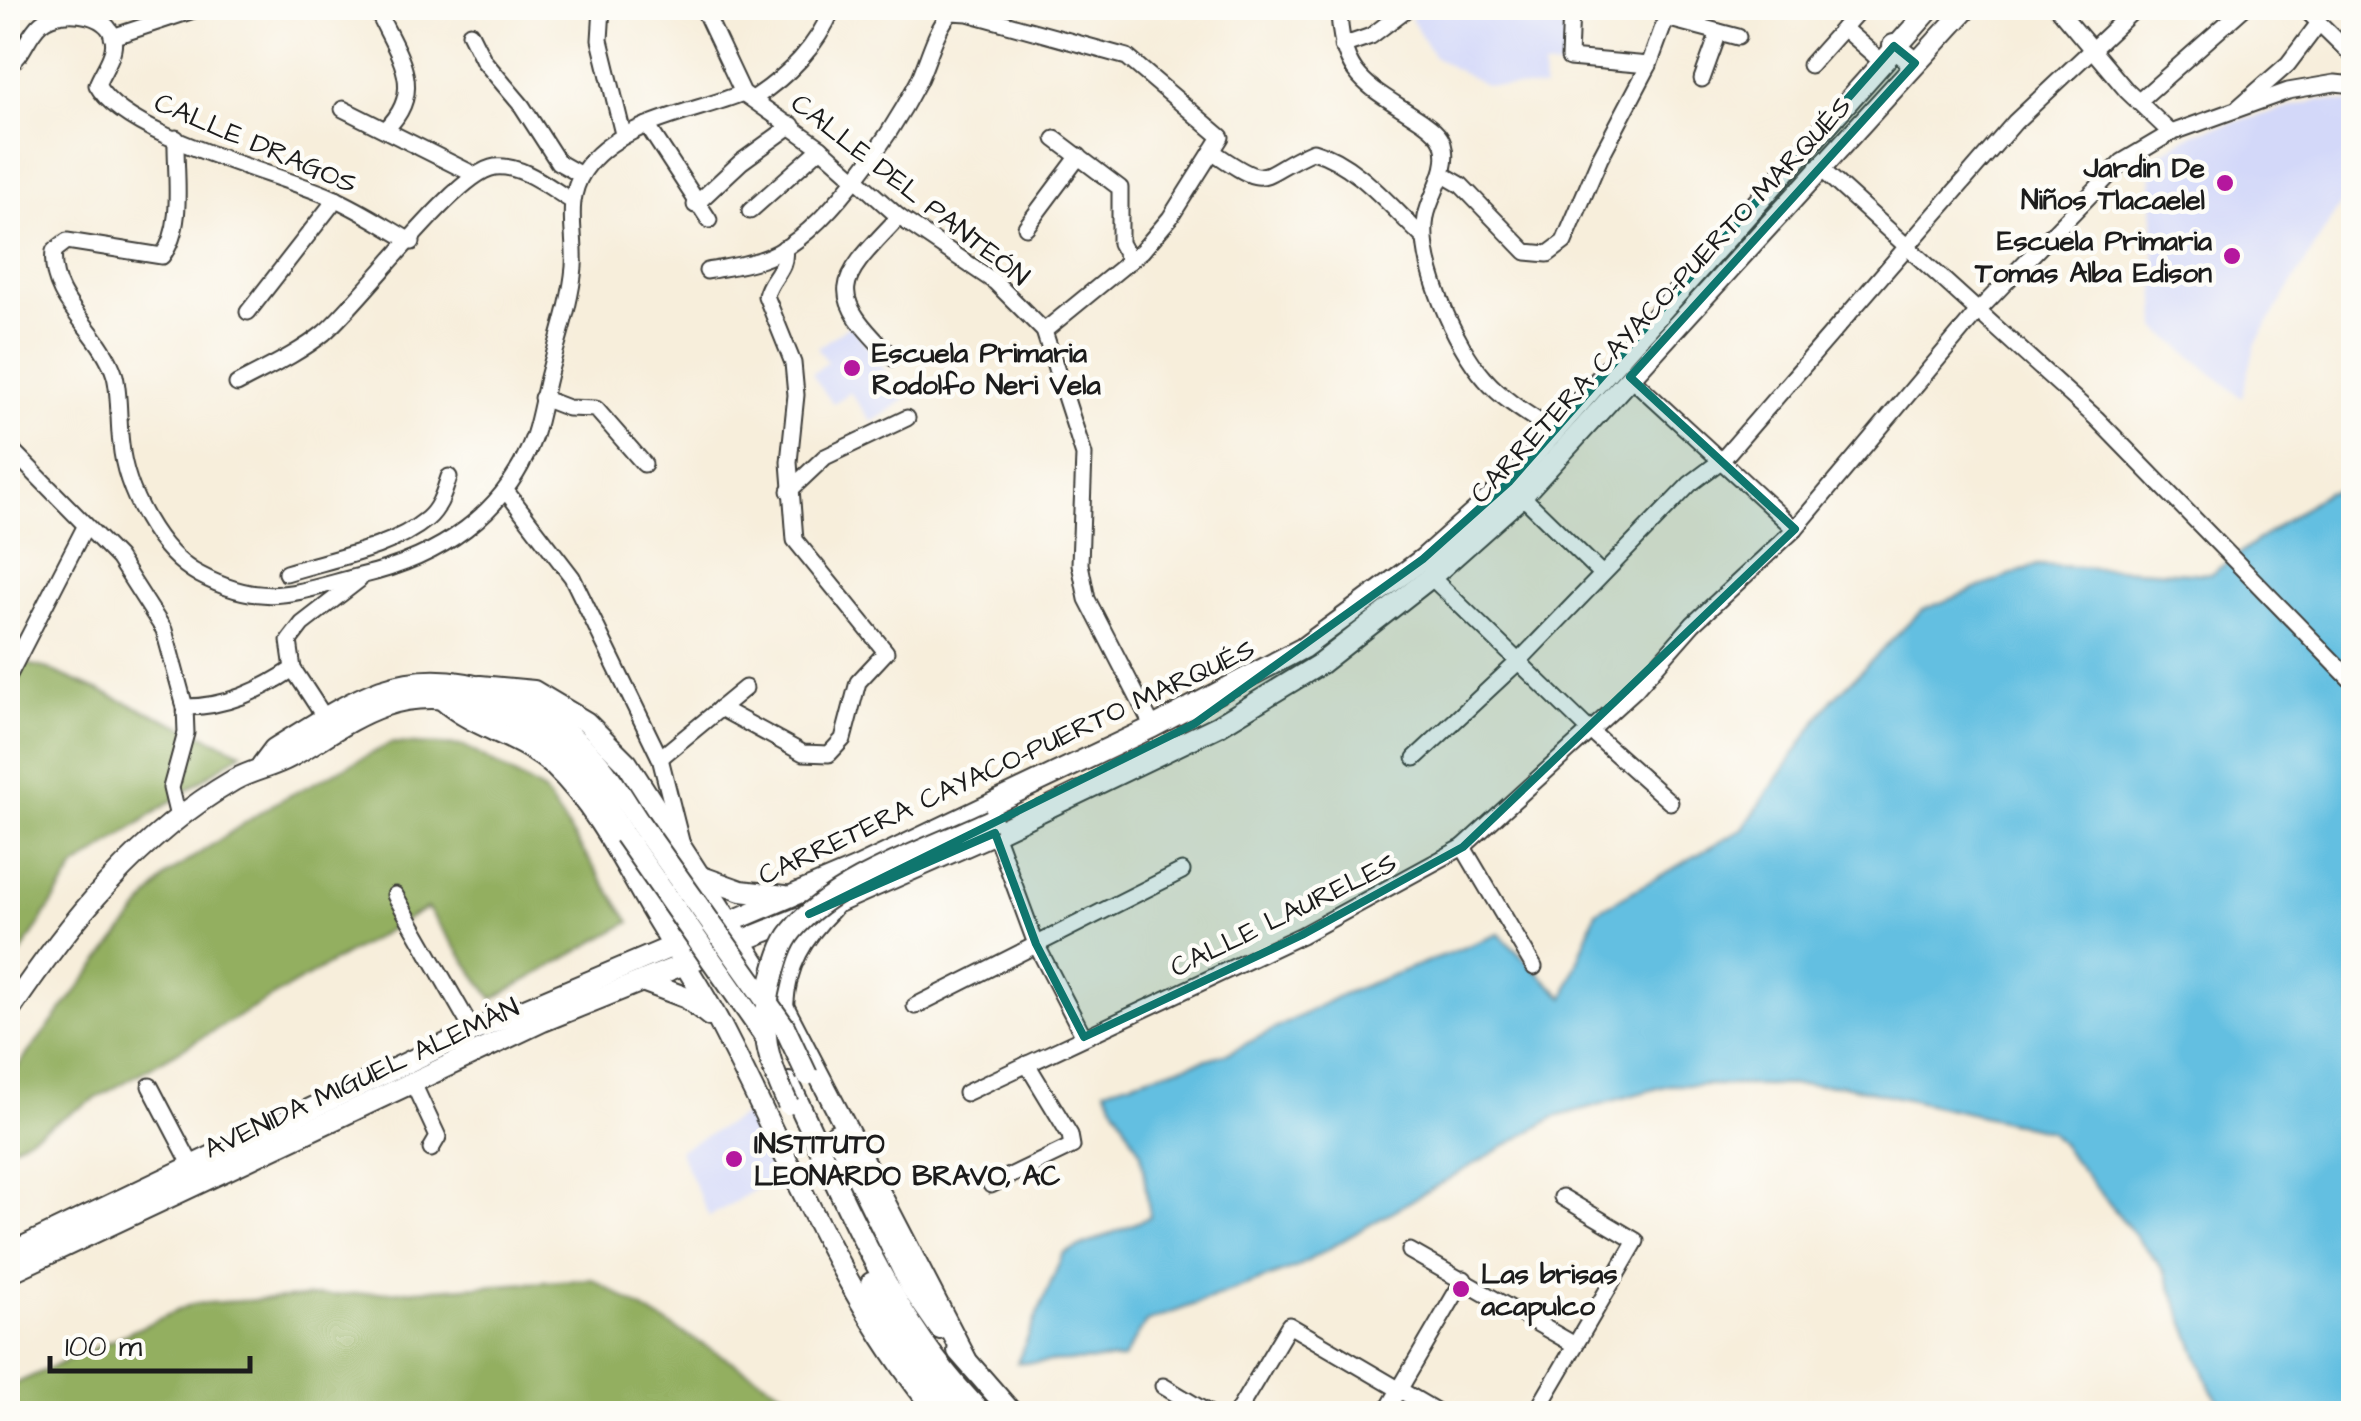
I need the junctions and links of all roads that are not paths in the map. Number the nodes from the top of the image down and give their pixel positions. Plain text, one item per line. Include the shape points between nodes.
1 (200, 8) edge
2 (376, 8) edge
3 (602, 8) edge
4 (704, 8) edge
5 (834, 8) edge
6 (1338, 8) edge
7 (1408, 8) edge
8 (1571, 8) edge
9 (1861, 8) edge
10 (1931, 8) edge
11 (1968, 8) edge
12 (2057, 8) edge
13 (2136, 8) edge
14 (2244, 8) edge
15 (2304, 8) edge
16 (1668, 13) edge
17 (2319, 23) junction
18 (1843, 28) junction
19 (1719, 32) junction
20 (470, 33) dead end
21 (1738, 37) dead end
22 (112, 38) junction
23 (1342, 46) junction
24 (2091, 48) junction
25 (1888, 53) junction
26 (2354, 57) edge
27 (1649, 64) junction
28 (1915, 64) junction
29 (1810, 65) dead end
30 (8, 66) edge
31 (1702, 79) dead end
32 (2354, 86) edge
33 (748, 96) junction
34 (2140, 102) junction
35 (344, 109) dead end
36 (2232, 112) junction
37 (647, 126) junction
38 (792, 126) junction
39 (386, 129) junction
40 (2171, 133) junction
41 (623, 134) junction
42 (176, 138) junction
43 (1055, 140) dead end
44 (1217, 144) junction
45 (821, 148) junction
46 (1080, 156) junction
47 (1818, 166) junction
48 (473, 174) junction
49 (1442, 174) junction
50 (581, 176) junction
51 (853, 178) junction
52 (336, 199) junction
53 (572, 201) junction
54 (695, 205) junction
55 (750, 211) dead end
56 (899, 217) junction
57 (709, 220) dead end
58 (1026, 227) dead end
59 (1423, 237) junction
60 (412, 242) junction
61 (1905, 244) junction
62 (784, 248) junction
63 (1130, 261) junction
64 (707, 271) dead end
65 (1979, 310) junction
66 (248, 312) dead end
67 (1044, 331) junction
68 (893, 358) dead end
69 (1630, 377) junction
70 (237, 384) dead end
71 (542, 398) junction
72 (907, 418) dead end
73 (1552, 430) junction
74 (8, 446) edge
75 (1722, 460) junction
76 (644, 464) dead end
77 (449, 478) dead end
78 (506, 490) junction
79 (789, 491) junction
80 (1522, 496) junction
81 (85, 528) junction
82 (1795, 529) junction
83 (393, 538) junction
84 (405, 566) junction
85 (286, 573) dead end
86 (1602, 574) junction
87 (366, 575) junction
88 (1432, 577) junction
89 (14, 645) edge
90 (1518, 662) junction
91 (294, 669) junction
92 (8, 677) edge
93 (1242, 682) junction
94 (2354, 683) edge
95 (480, 686) junction
96 (745, 688) dead end
97 (444, 701) junction
98 (185, 707) junction
99 (720, 708) junction
100 (325, 718) junction
101 (1153, 727) junction
102 (1588, 729) junction
103 (660, 758) junction
104 (1416, 758) dead end
105 (589, 765) junction
106 (262, 766) junction
107 (1670, 802) dead end
108 (178, 817) junction
109 (993, 827) junction
110 (1463, 847) junction
111 (690, 865) junction
112 (1182, 871) dead end
113 (394, 895) dead end
114 (787, 896) junction
115 (644, 897) junction
116 (838, 902) junction
117 (731, 921) junction
118 (742, 941) junction
119 (1036, 944) junction
120 (679, 955) junction
121 (1534, 967) dead end
122 (634, 974) junction
123 (783, 1006) junction
124 (915, 1006) dead end
125 (8, 1013) edge
126 (718, 1022) junction
127 (473, 1031) junction
128 (1084, 1037) junction
129 (1027, 1064) junction
130 (412, 1080) junction
131 (150, 1086) dead end
132 (966, 1093) dead end
133 (430, 1149) dead end
134 (192, 1168) junction
135 (991, 1185) dead end
136 (1562, 1196) dead end
137 (1410, 1251) dead end
138 (8, 1254) edge
139 (8, 1273) edge
140 (1464, 1279) junction
141 (1576, 1344) junction
142 (966, 1358) junction
143 (1163, 1386) dead end
144 (1399, 1390) junction
145 (938, 1414) edge
146 (958, 1414) edge
147 (983, 1414) edge
148 (1013, 1414) edge
149 (1210, 1414) edge
150 (1236, 1414) edge
151 (1385, 1414) edge
152 (1441, 1414) edge
153 (1534, 1414) edge

1 - 22 street
2 - 39 street via 410,94
3 - 41 street via 600,40
4 - 33 street
5 - 33 street via 788,75
6 - 23 street
7 - 23 street via 1371,36
8 - 27 street via 1569,58
9 - 18 street
10 - 25 main road, CARRETERA CAYACO-PUERTO MARQUÉS
11 - 28 main road, CARRETERA CAYACO-PUERTO MARQUÉS
12 - 24 street
13 - 24 street
14 - 34 street
15 - 17 street
16 - 19 street
16 - 27 street
17 - 26 street
17 - 36 street via 2288,64
18 - 25 street
18 - 29 street
19 - 21 street
19 - 31 street
20 - 50 street via 558,162
22 - 30 street via 106,26 64,12 43,21
22 - 42 street, CALLE DRAGOS via 96,85 104,99
23 - 49 street via 1355,76 1433,129 1444,144
24 - 34 street
24 - 61 street
25 - 28 highway
25 - 73 main road, CARRETERA CAYACO-PUERTO MARQUÉS
27 - 49 street via 1564,242 1548,254 1526,252
28 - 47 main road, CARRETERA CAYACO-PUERTO MARQUÉS
32 - 36 street, CALLE LAURELES via 2288,92
33 - 37 street
33 - 38 street, CALLE DEL PANTEÓN
34 - 40 street
35 - 39 street
36 - 40 street, CALLE LAURELES
37 - 41 street
37 - 54 street
38 - 45 street, CALLE DEL PANTEÓN
38 - 54 street
39 - 48 street
40 - 65 street, CALLE LAURELES via 2122,162
41 - 50 street
42 - 52 street, CALLE DRAGOS
42 - 87 street via 176,197 162,256 84,241 66,241 54,251 52,272 62,296 115,377 123,467 147,518 183,566 204,578 258,595 288,596
43 - 46 street
44 - 51 street via 1128,58 951,12 892,127
44 - 59 street via 1247,175 1260,178 1312,151 1327,155
44 - 63 street via 1170,218
45 - 51 street, CALLE DEL PANTEÓN
45 - 55 street
46 - 58 street
46 - 63 street via 1120,188 1120,243
47 - 61 street
47 - 69 main road, CARRETERA CAYACO-PUERTO MARQUÉS
48 - 53 street via 495,167 526,174
48 - 60 street
49 - 59 street
50 - 53 street
51 - 56 street, CALLE DEL PANTEÓN
51 - 62 street
52 - 60 street, CALLE DRAGOS
52 - 66 street
53 - 71 street via 574,267
54 - 57 street
56 - 67 street, CALLE DEL PANTEÓN via 996,282
56 - 68 street via 845,288 846,306
59 - 73 street via 1433,279 1472,361 1500,394
60 - 70 street via 325,332
61 - 65 street
61 - 75 street
62 - 64 street
62 - 79 street via 783,270 766,296 794,363
63 - 67 street
65 - 82 street, CALLE LAURELES
65 - 94 street via 2096,418
67 - 101 street, CALLE DEL PANTEÓN via 1084,454 1080,564 1087,600
69 - 75 street
69 - 80 main road, CARRETERA CAYACO-PUERTO MARQUÉS
71 - 76 street via 596,409
71 - 78 street via 534,436
72 - 79 street via 825,457
73 - 93 main road, CARRETERA CAYACO-PUERTO MARQUÉS via 1509,482 1423,559 1303,648
74 - 81 street
75 - 82 street
75 - 86 street
77 - 83 street via 427,519
78 - 84 street via 465,530
78 - 103 street via 572,576
79 - 99 street via 795,540 886,652 858,682 843,740 829,754 803,752
80 - 86 street
80 - 88 main road, CARRETERA CAYACO-PUERTO MARQUÉS
81 - 89 street
81 - 98 street via 118,558 154,609
82 - 102 street, CALLE LAURELES
83 - 84 street
83 - 85 street
84 - 87 street
86 - 90 street
87 - 91 street via 302,624 289,641
88 - 90 street
88 - 109 main road, CARRETERA CAYACO-PUERTO MARQUÉS via 1320,664 1218,726
89 - 92 street
90 - 102 street
90 - 104 street
91 - 98 street via 214,706
91 - 100 street
93 - 101 main road, CARRETERA CAYACO-PUERTO MARQUÉS
93 - 109 main road via 1194,724
95 - 100 main road via 428,681 384,689
95 - 105 main road via 536,708
95 - 111 main road via 534,691 586,722 627,763
96 - 99 street
97 - 105 main road via 530,724
97 - 106 main road via 386,705
97 - 115 main road via 555,768
98 - 108 street via 186,733 172,788
99 - 103 street
100 - 106 main road via 274,749
101 - 114 main road, CARRETERA CAYACO-PUERTO MARQUÉS
102 - 107 street
102 - 110 street, CALLE LAURELES
103 - 111 street
105 - 142 main road, bridge via 784,1026 911,1287
105 - 147 main road, bridge via 700,949 766,1038 892,1295
106 - 108 main road
108 - 125 main road via 112,876
109 - 116 main road, CARRETERA CAYACO-PUERTO MARQUÉS
109 - 119 street
109 - 146 main road, bridge via 840,892 790,933 762,1026 772,1070 879,1300
110 - 121 street
110 - 128 street, CALLE LAURELES via 1302,935
111 - 114 main road via 717,885
111 - 117 main road
112 - 119 street
113 - 127 street
114 - 117 main road, CARRETERA CAYACO-PUERTO MARQUÉS
115 - 120 main road
115 - 122 main road via 650,942
116 - 118 main road, CARRETERA CAYACO-PUERTO MARQUÉS
116 - 123 main road via 795,951
117 - 118 main road
117 - 120 main road, AVENIDA MIGUEL ALEMÁN
118 - 120 main road, AVENIDA MIGUEL ALEMÁN
118 - 123 main road
119 - 124 street
119 - 128 street
120 - 122 main road, AVENIDA MIGUEL ALEMÁN
120 - 126 main road
122 - 126 main road via 687,998
122 - 127 main road, AVENIDA MIGUEL ALEMÁN
122 - 130 main road, AVENIDA MIGUEL ALEMÁN
123 - 142 main road
126 - 145 main road via 850,1290
127 - 134 main road, AVENIDA MIGUEL ALEMÁN
128 - 129 street, CALLE LAURELES
129 - 132 street, CALLE LAURELES
129 - 135 street via 1072,1146
130 - 133 street via 438,1137
130 - 139 main road, AVENIDA MIGUEL ALEMÁN
131 - 134 street
134 - 138 main road, AVENIDA MIGUEL ALEMÁN
136 - 141 street via 1636,1240
137 - 140 street
140 - 141 street
140 - 144 street
141 - 153 street
142 - 148 main road
143 - 149 street
144 - 150 street via 1289,1326
144 - 151 street
144 - 152 street

